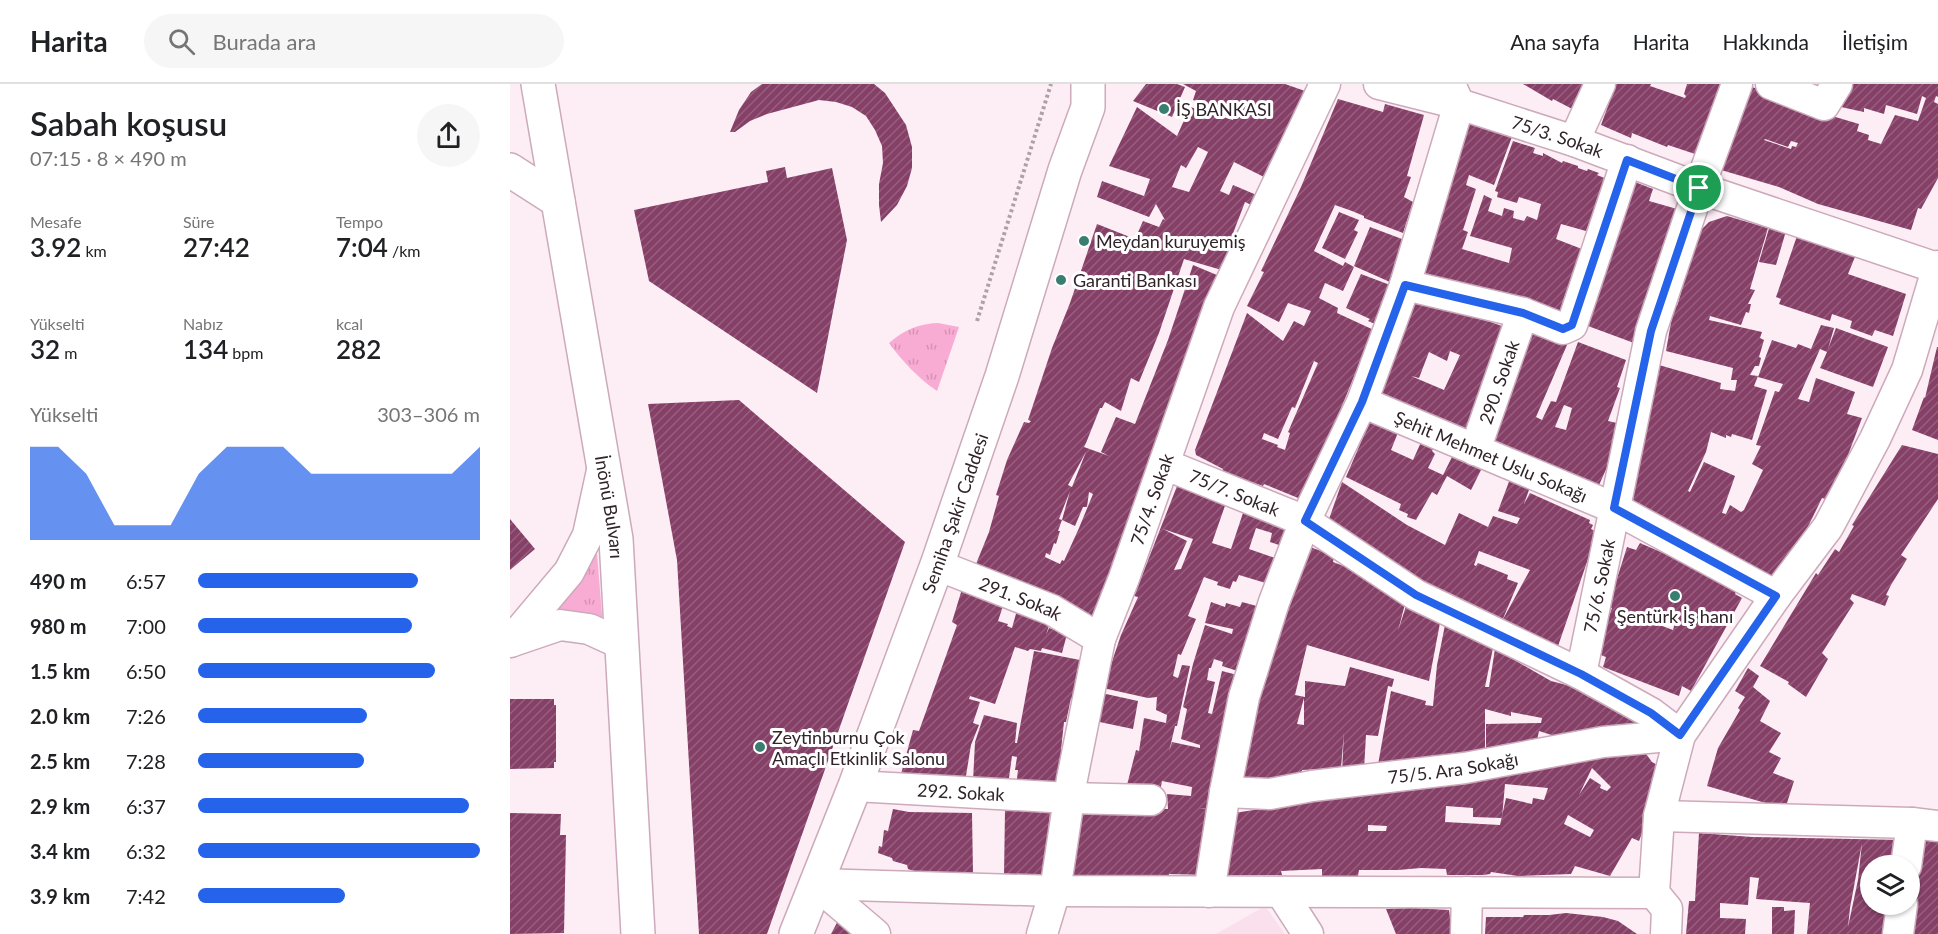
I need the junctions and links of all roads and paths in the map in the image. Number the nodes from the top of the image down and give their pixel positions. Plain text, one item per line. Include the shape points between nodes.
1 (538, 84) edge
2 (1051, 84) edge
3 (1088, 84) edge
4 (1325, 84) edge
5 (1379, 84) edge
6 (1600, 84) edge
7 (1737, 84) edge
8 (1771, 84) edge
9 (1838, 84) edge
10 (1458, 91) edge
11 (1574, 141) junction
12 (1627, 160) junction
13 (510, 170) edge
14 (1699, 188) junction
15 (558, 201) junction
16 (1938, 267) edge
17 (1405, 285) junction
18 (1523, 313) junction
19 (977, 321) dead end
20 (1362, 402) junction
21 (1475, 450) junction
22 (603, 463) junction
23 (1164, 464) junction
24 (1614, 508) junction
25 (1305, 521) junction
26 (937, 565) junction
27 (1776, 596) junction
28 (1100, 639) junction
29 (510, 642) edge
30 (622, 644) junction
31 (1581, 674) junction
32 (1680, 735) junction
33 (855, 786) junction
34 (1225, 792) junction
35 (1069, 798) junction
36 (1151, 800) dead end
37 (1659, 816) junction
38 (1925, 825) edge
39 (1911, 855) edge
40 (816, 884) junction
41 (1055, 891) junction
42 (1209, 892) junction
43 (1281, 892) junction
44 (1467, 892) junction
45 (1654, 893) junction
46 (1901, 915) edge
47 (638, 934) edge
48 (796, 934) edge
49 (875, 934) edge
50 (1042, 934) edge
51 (1308, 934) edge
52 (1466, 934) edge
53 (1666, 934) edge
54 (1898, 934) edge

1 - 15 main road, İnönü Bulvarı
2 - 19 path
3 - 26 main road, Semiha Şakir Caddesi via 1088,107
4 - 23 street, 75/4. Sokak via 1219,307
5 - 10 street, 75/3. Sokak
6 - 11 street
7 - 14 street, 75/6. Sokak
8 - 9 street via 1824,105
10 - 11 street, 75/3. Sokak
10 - 17 street
11 - 12 street, 75/3. Sokak
12 - 14 street, 75/3. Sokak
12 - 18 street via 1572,325 1563,329
13 - 15 main road
14 - 16 street, 75/3. Sokak
14 - 24 street, 75/6. Sokak via 1651,331
15 - 22 main road, İnönü Bulvarı
16 - 27 street via 1907,370 1875,439 1828,527
17 - 18 street
17 - 20 street
18 - 21 street, 290. Sokak
20 - 21 street, Şehit Mehmet Uslu Sokağı
20 - 25 street
21 - 24 street, Şehit Mehmet Uslu Sokağı
22 - 29 street via 588,535 570,572
22 - 30 main road, İnönü Bulvarı via 616,539
23 - 25 street, 75/7. Sokak
23 - 28 street, 75/4. Sokak
24 - 27 street, Şehit Mehmet Uslu Sokağı
24 - 31 street, 75/6. Sokak
25 - 31 street, 75/7. Sokak via 1416,595
25 - 34 street via 1244,697
26 - 28 street, 291. Sokak via 1052,610
26 - 33 main road, Semiha Şakir Caddesi
27 - 32 street
28 - 35 street, 75/4. Sokak
29 - 30 street via 560,625 589,629
30 - 47 main road, İnönü Bulvarı
31 - 32 street, 75/7. Sokak via 1651,713
32 - 34 street, 75/5. Ara Sokağı via 1603,742 1465,768 1270,794
32 - 37 street
33 - 35 street, 292. Sokak
33 - 40 main road, Semiha Şakir Caddesi
34 - 42 street
35 - 36 street, 292. Sokak
35 - 41 street, 75/4. Sokak
37 - 38 street
37 - 45 street
38 - 39 street
40 - 41 street
40 - 48 main road, Semiha Şakir Caddesi
40 - 49 street
41 - 42 street
41 - 50 street, 75/4. Sokak
42 - 43 street
43 - 44 street
43 - 51 street
44 - 45 street
44 - 52 street
45 - 53 street via 1667,909
46 - 54 street

